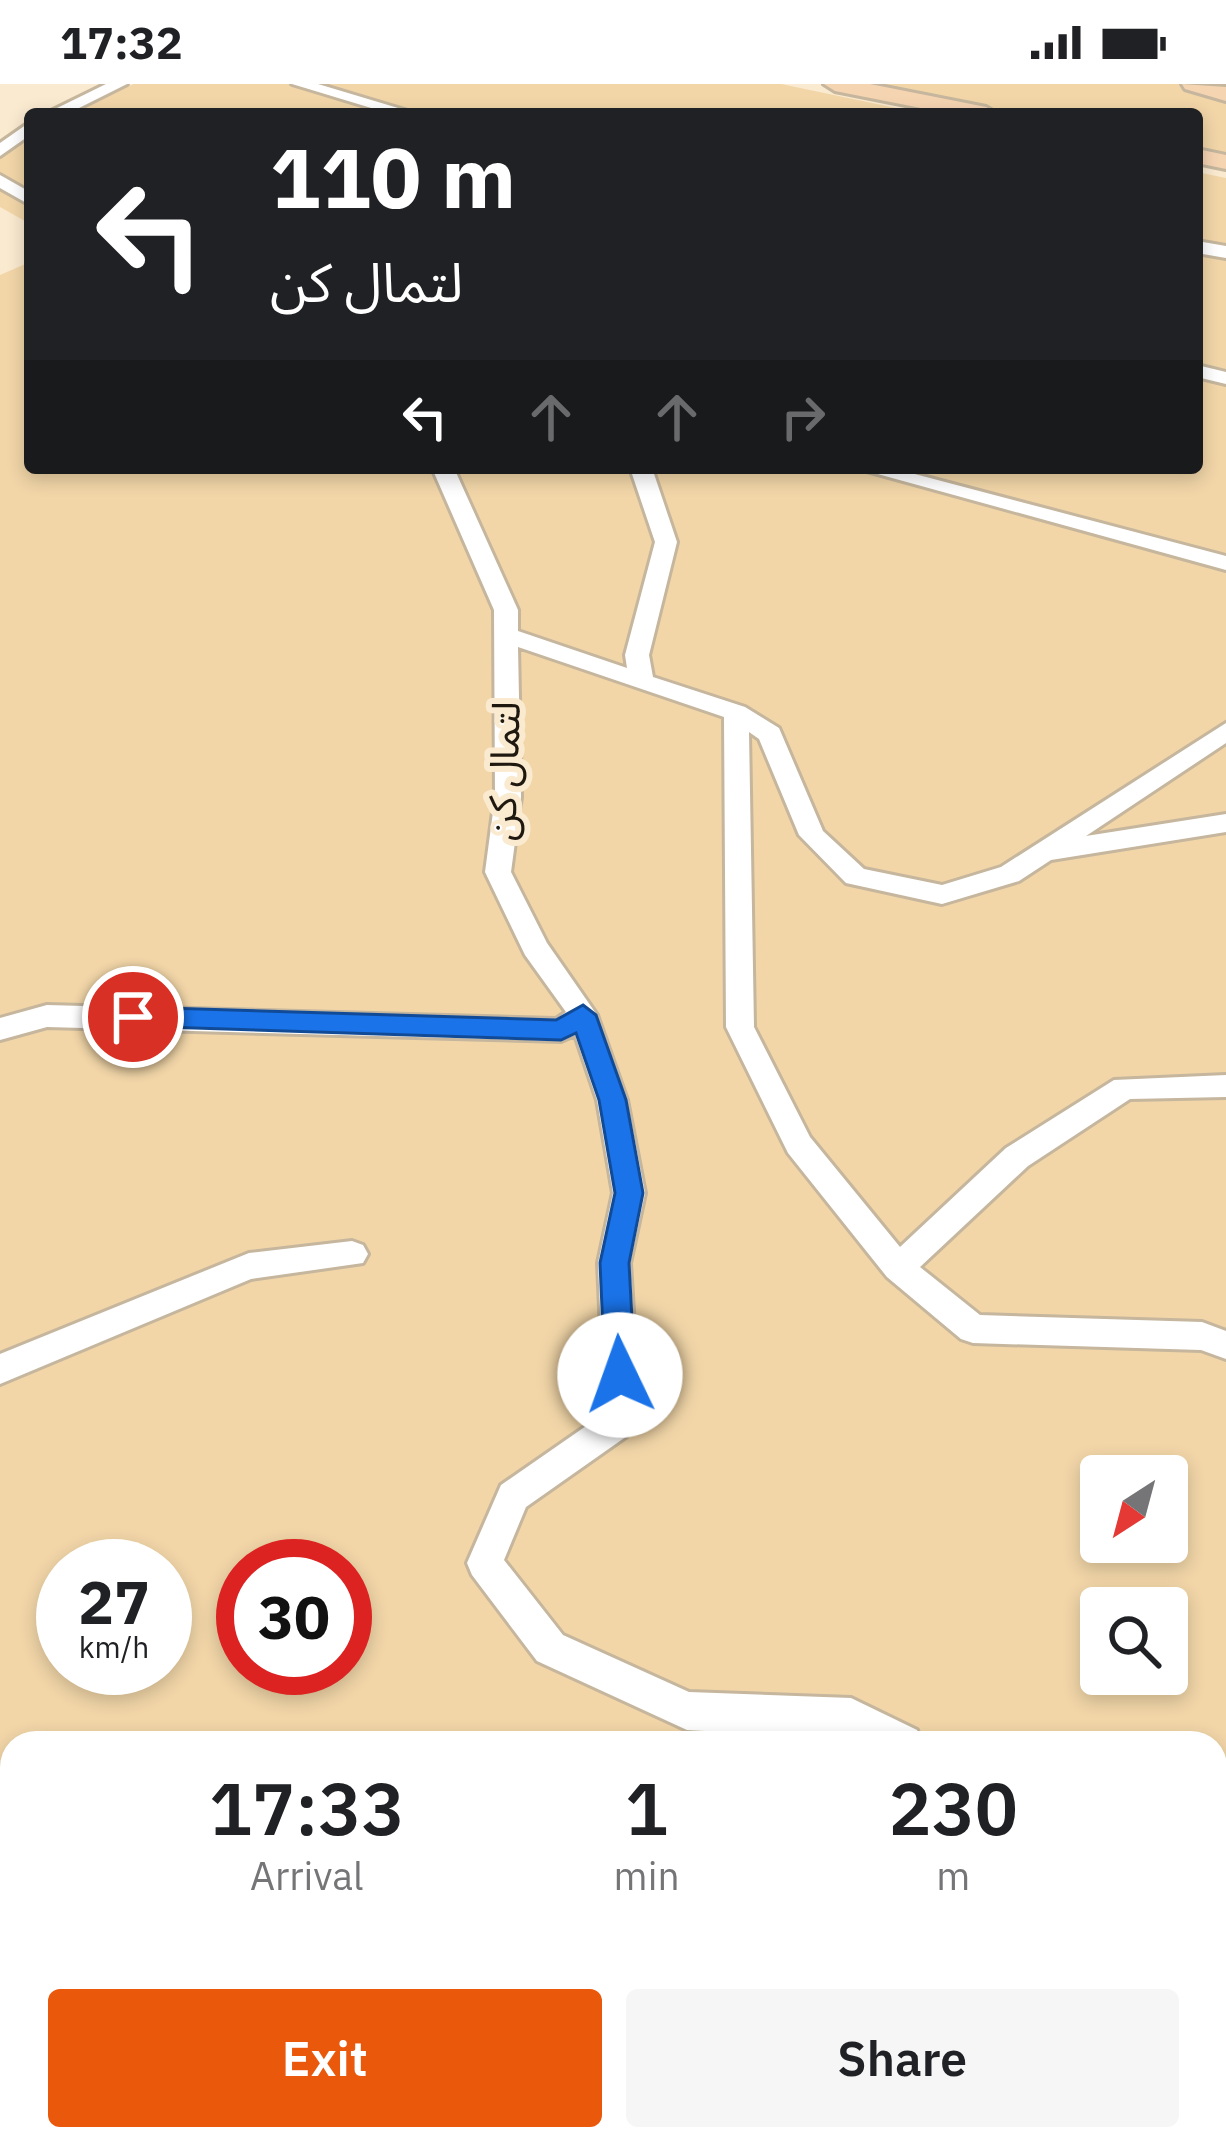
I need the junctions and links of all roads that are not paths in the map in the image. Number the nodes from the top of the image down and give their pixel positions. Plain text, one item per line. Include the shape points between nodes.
1 (300, 84) edge
2 (835, 84) edge
3 (1193, 84) edge
4 (118, 85) edge
5 (1226, 94) edge
6 (66, 108) edge
7 (388, 108) edge
8 (956, 108) edge
9 (24, 132) edge
10 (0, 151) edge
11 (446, 474) edge
12 (642, 474) edge
13 (890, 474) edge
14 (1226, 562) edge
15 (506, 634) junction
16 (642, 681) junction
17 (736, 713) junction
18 (1226, 731) edge
19 (1226, 823) edge
20 (1036, 854) junction
21 (583, 1015) junction
22 (0, 1029) edge
23 (1226, 1086) edge
24 (352, 1254) dead end
25 (898, 1268) junction
26 (1226, 1345) edge
27 (0, 1370) edge
28 (879, 1731) edge

1 - 7 street
2 - 8 main road
3 - 5 main road
4 - 6 street
9 - 10 street
11 - 15 street, لتمال کن via 506,610
12 - 16 street via 666,542 638,655
13 - 14 street
15 - 16 street, لتمال کن
15 - 21 street, لتمال کن via 508,797 498,872 535,948
16 - 17 street, لتمال کن
17 - 20 street, لتمال کن via 770,734 812,836 855,876 942,896 1010,874
17 - 25 street via 740,1027 799,1145
18 - 20 street, لتمال کن
19 - 20 street, لتمال کن
21 - 22 street via 561,1030 47,1016
21 - 28 street, لتمال کن via 612,1100 629,1193 614,1263 614,1426 513,1496 485,1563 550,1648 687,1711 851,1717
23 - 25 street via 1124,1088 1017,1157
24 - 27 street via 249,1266
25 - 26 street via 973,1329 1202,1336

